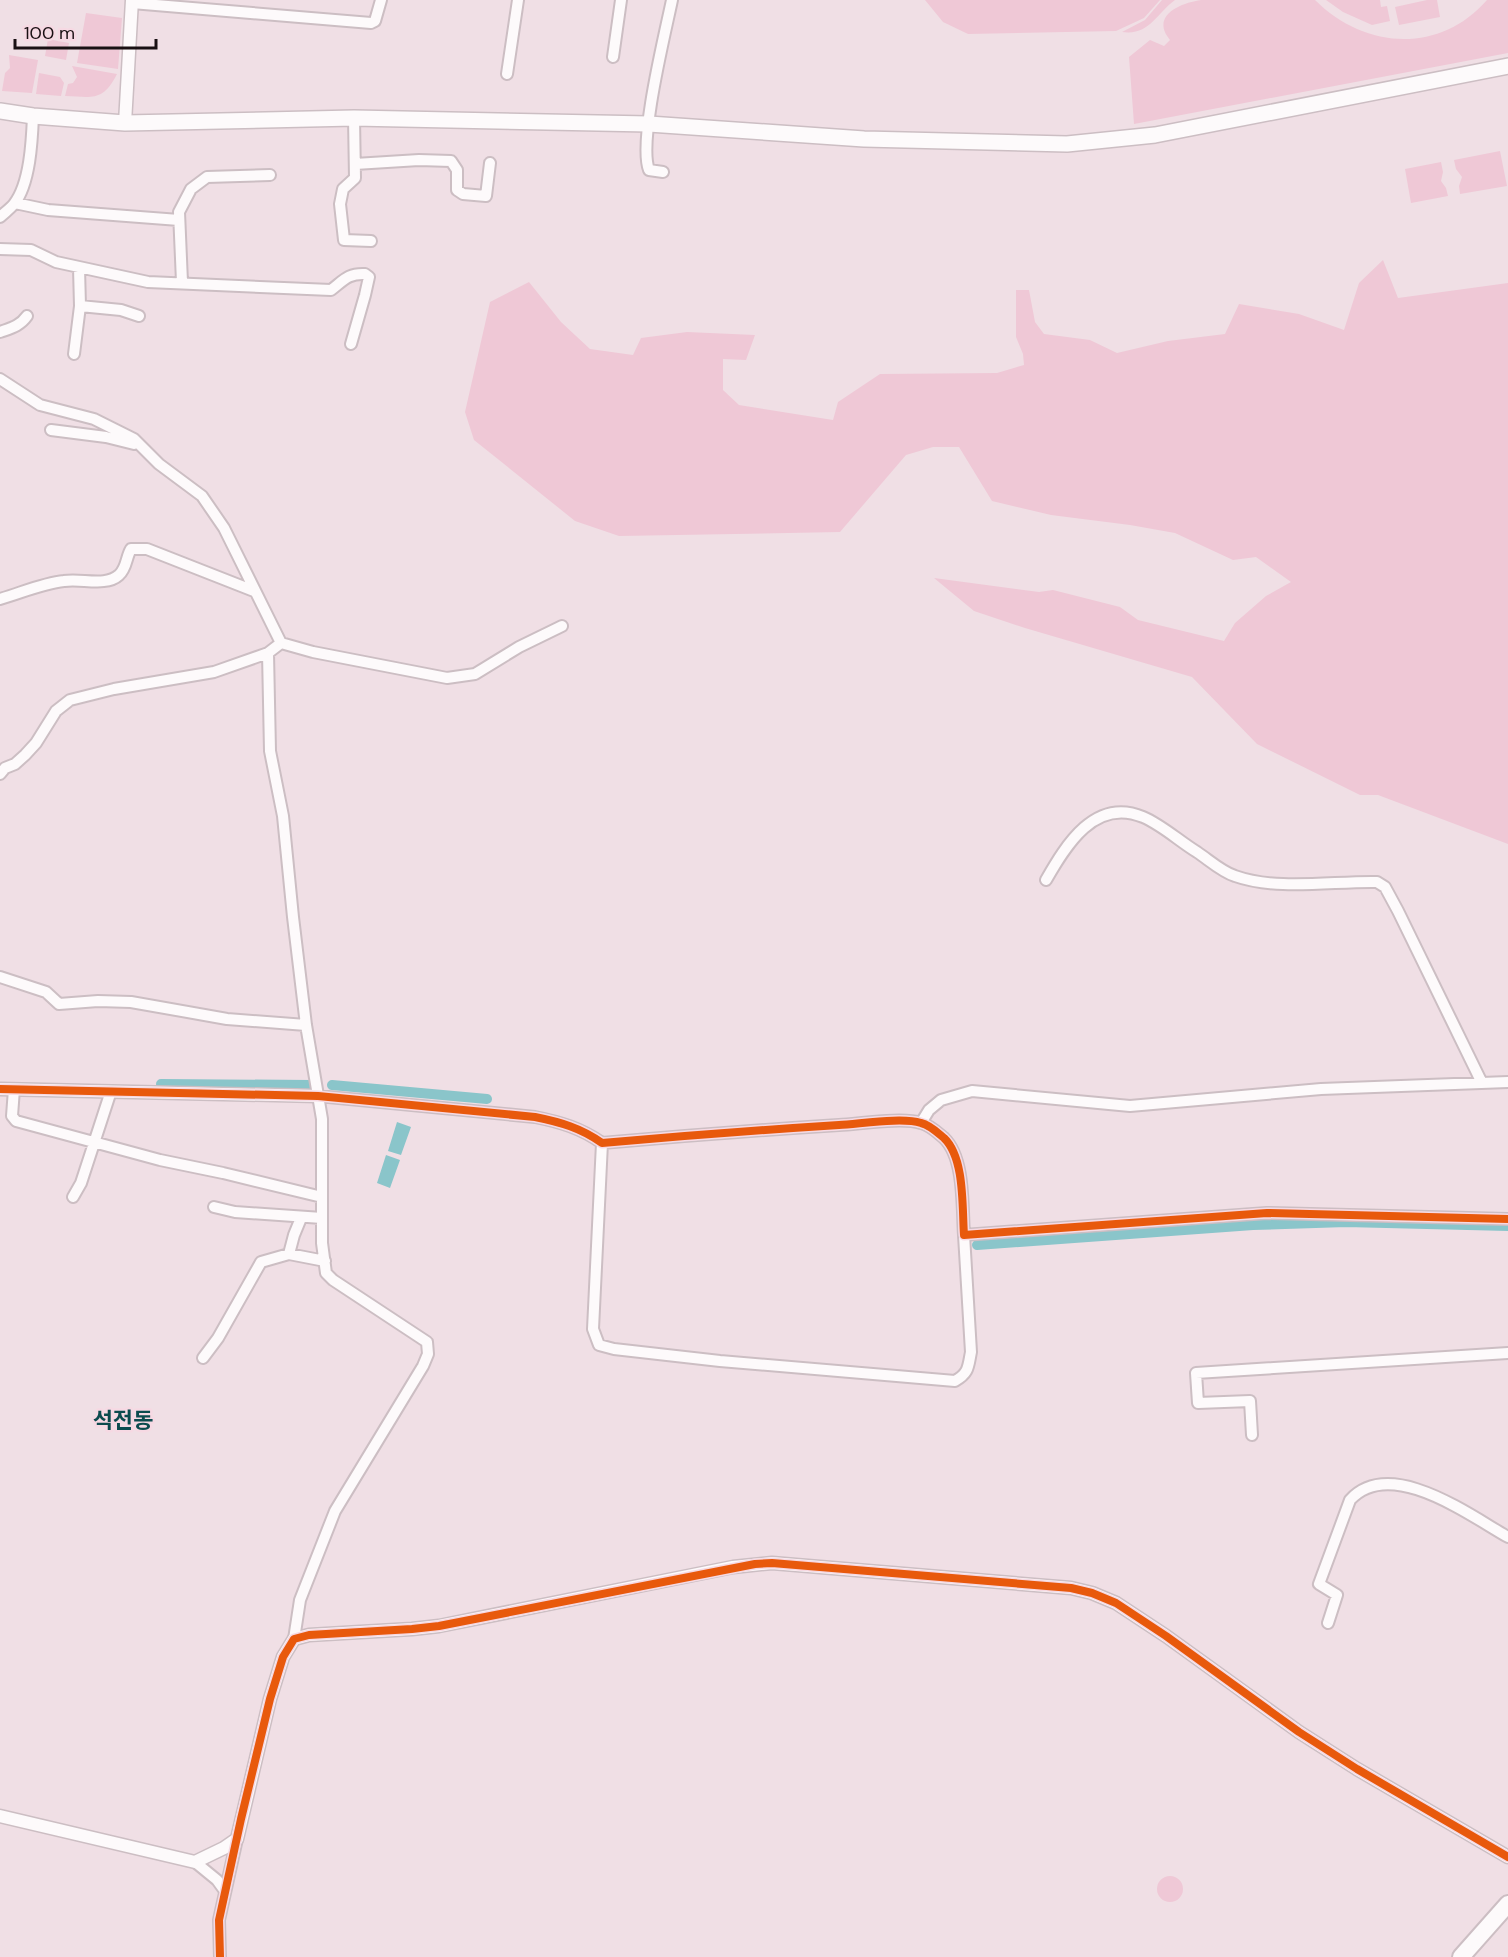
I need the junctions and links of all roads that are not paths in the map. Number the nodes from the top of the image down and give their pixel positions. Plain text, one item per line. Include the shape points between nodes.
1 (381, 0) edge
2 (518, 0) edge
3 (621, 0) edge
4 (672, 0) edge
5 (132, 2) edge
6 (179, 3) edge
7 (613, 57) dead end
8 (1508, 66) edge
9 (507, 74) dead end
10 (0, 111) edge
11 (33, 116) junction
12 (354, 118) junction
13 (125, 123) junction
14 (649, 124) junction
15 (490, 163) dead end
16 (355, 164) junction
17 (663, 172) dead end
18 (270, 175) dead end
19 (15, 203) junction
20 (0, 217) edge
21 (179, 220) junction
22 (371, 242) dead end
23 (0, 249) edge
24 (79, 268) junction
25 (182, 282) junction
26 (80, 306) junction
27 (27, 316) dead end
28 (139, 316) dead end
29 (0, 332) edge
30 (351, 344) dead end
31 (74, 354) dead end
32 (0, 379) edge
33 (51, 430) dead end
34 (140, 445) junction
35 (254, 591) junction
36 (0, 599) edge
37 (562, 626) dead end
38 (281, 643) junction
39 (268, 653) junction
40 (2, 769) edge
41 (1046, 880) dead end
42 (0, 977) edge
43 (306, 1025) junction
44 (1508, 1082) edge
45 (1482, 1083) junction
46 (0, 1089) edge
47 (14, 1089) junction
48 (111, 1091) junction
49 (318, 1096) junction
50 (921, 1123) junction
51 (95, 1142) junction
52 (602, 1143) junction
53 (73, 1197) dead end
54 (322, 1197) junction
55 (214, 1207) dead end
56 (302, 1218) junction
57 (322, 1218) junction
58 (1508, 1219) edge
59 (964, 1235) junction
60 (289, 1254) junction
61 (325, 1262) junction
62 (1508, 1353) edge
63 (203, 1358) dead end
64 (1252, 1434) dead end
65 (1508, 1537) edge
66 (1328, 1623) dead end
67 (294, 1639) junction
68 (0, 1816) edge
69 (237, 1839) junction
70 (1508, 1857) edge
71 (195, 1862) junction
72 (225, 1891) junction
73 (1508, 1904) edge
74 (219, 1955) edge
75 (1461, 1957) edge

1 - 6 street via 371,23
2 - 9 street
3 - 7 street
4 - 14 street
5 - 6 street
5 - 13 street
8 - 14 main road via 1155,135 1067,144 864,138
10 - 11 main road
11 - 13 main road
11 - 19 street via 31,153
12 - 13 main road
12 - 14 main road
12 - 16 street
14 - 17 street via 646,163 649,170
15 - 16 street via 486,196 457,190 457,170 451,161
16 - 22 street via 355,178 343,189 340,204 344,240
18 - 21 street via 207,177 191,189 178,213
19 - 20 street
19 - 21 street via 48,210
21 - 25 street
23 - 24 street via 31,250
24 - 25 street via 148,282
24 - 26 street
25 - 30 street via 331,290 346,277 365,274 369,277
26 - 28 street
26 - 31 street
27 - 29 street via 15,327
32 - 34 street via 40,405 94,419
33 - 34 street
34 - 35 street via 159,465 202,496 224,528
35 - 36 street via 147,549 135,548 119,575 108,580 63,580
35 - 38 street
37 - 38 street via 475,674 447,678
38 - 39 street
39 - 40 street via 214,672 70,700 56,711 25,755
39 - 43 street via 270,751 283,816
41 - 45 street via 1076,835 1096,819 1127,812 1143,817 1232,876 1288,883 1377,882 1385,887 1398,911
42 - 43 street via 46,992 59,1004 131,1002 227,1019
43 - 49 street
44 - 45 street
45 - 50 street via 1321,1089 1130,1106 972,1091 940,1100
46 - 47 street
47 - 48 street
47 - 51 street via 12,1116 16,1121
48 - 49 street
48 - 51 street
49 - 52 street via 535,1117 566,1124
49 - 54 street via 322,1119
50 - 52 street via 837,1125
50 - 59 street via 945,1139 958,1163
51 - 53 street
51 - 54 street
52 - 59 street via 593,1329 599,1345 614,1349 955,1381 968,1369 970,1352
54 - 57 street
55 - 56 street
56 - 57 street
56 - 60 street
57 - 61 street
58 - 59 street via 1267,1214
60 - 61 street
60 - 63 street via 261,1262
61 - 67 street via 326,1273 333,1280 427,1342 428,1354 335,1511 300,1600
62 - 64 street via 1196,1373 1198,1403 1250,1401
65 - 66 street via 1437,1496 1398,1484 1367,1487 1350,1500 1319,1584 1337,1594
67 - 69 street via 283,1657 270,1699
67 - 70 street via 439,1626 755,1564 1071,1588 1116,1603 1307,1738
68 - 71 street
69 - 71 street
69 - 72 street
71 - 72 street
72 - 74 street via 219,1920
73 - 75 main road

